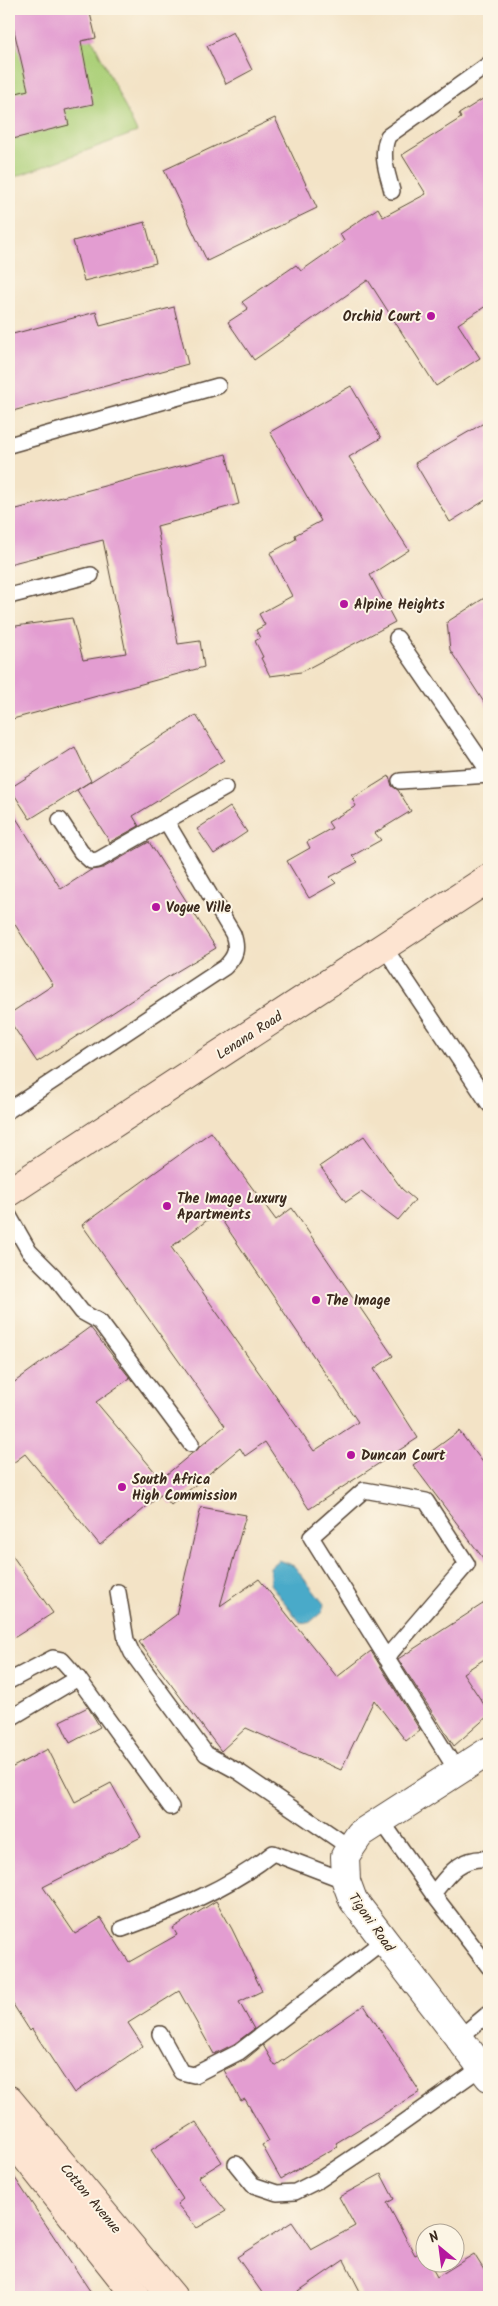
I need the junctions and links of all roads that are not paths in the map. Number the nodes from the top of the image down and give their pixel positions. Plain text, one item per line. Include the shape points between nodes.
1 (489, 64) edge
2 (392, 191) dead end
3 (218, 386) dead end
4 (9, 444) edge
5 (91, 575) dead end
6 (9, 596) edge
7 (396, 638) dead end
8 (489, 774) edge
9 (400, 781) dead end
10 (225, 788) dead end
11 (60, 820) dead end
12 (166, 821) junction
13 (489, 878) edge
14 (384, 948) junction
15 (489, 1104) edge
16 (9, 1110) edge
17 (9, 1192) edge
18 (9, 1216) edge
19 (191, 1444) dead end
20 (118, 1592) dead end
21 (386, 1658) junction
22 (78, 1678) junction
23 (9, 1680) edge
24 (9, 1719) edge
25 (489, 1750) edge
26 (457, 1771) junction
27 (171, 1807) dead end
28 (381, 1820) junction
29 (349, 1847) junction
30 (489, 1859) edge
31 (346, 1881) junction
32 (433, 1894) junction
33 (122, 1929) dead end
34 (383, 1941) junction
35 (489, 1967) edge
36 (489, 2013) edge
37 (160, 2034) dead end
38 (459, 2038) junction
39 (485, 2072) edge
40 (9, 2100) edge
41 (9, 2136) edge
42 (236, 2164) dead end
43 (137, 2297) edge
44 (173, 2297) edge

1 - 2 lane via 388,136 383,158
3 - 4 lane
5 - 6 lane
7 - 8 lane
8 - 9 lane
10 - 12 lane
11 - 12 lane via 81,852 91,860 98,860
12 - 16 lane via 233,934 237,944 233,959 201,984
13 - 14 street, Lenana Road
14 - 15 lane
14 - 17 street, Lenana Road
18 - 19 lane via 29,1252 54,1276 82,1312 100,1322
20 - 29 lane via 126,1640 132,1653 201,1750
21 - 21 lane via 311,1537 364,1490 426,1501 468,1564
21 - 26 lane
22 - 23 lane via 62,1660 53,1658
22 - 24 lane
22 - 27 lane
25 - 26 street
26 - 28 street
28 - 29 street via 360,1834
28 - 32 lane
29 - 31 street, Tigoni Road via 345,1856
30 - 32 lane via 477,1858 451,1870
31 - 33 lane via 273,1854 247,1874 214,1892
31 - 34 street, Tigoni Road via 354,1900
32 - 35 lane
34 - 37 lane via 239,2052 194,2075 181,2072
34 - 38 street, Tigoni Road
36 - 38 lane
38 - 39 street, Tigoni Road
39 - 42 lane via 319,2180 295,2192 277,2193 253,2185
40 - 44 street, Cotton Avenue
41 - 43 street, Cotton Avenue

